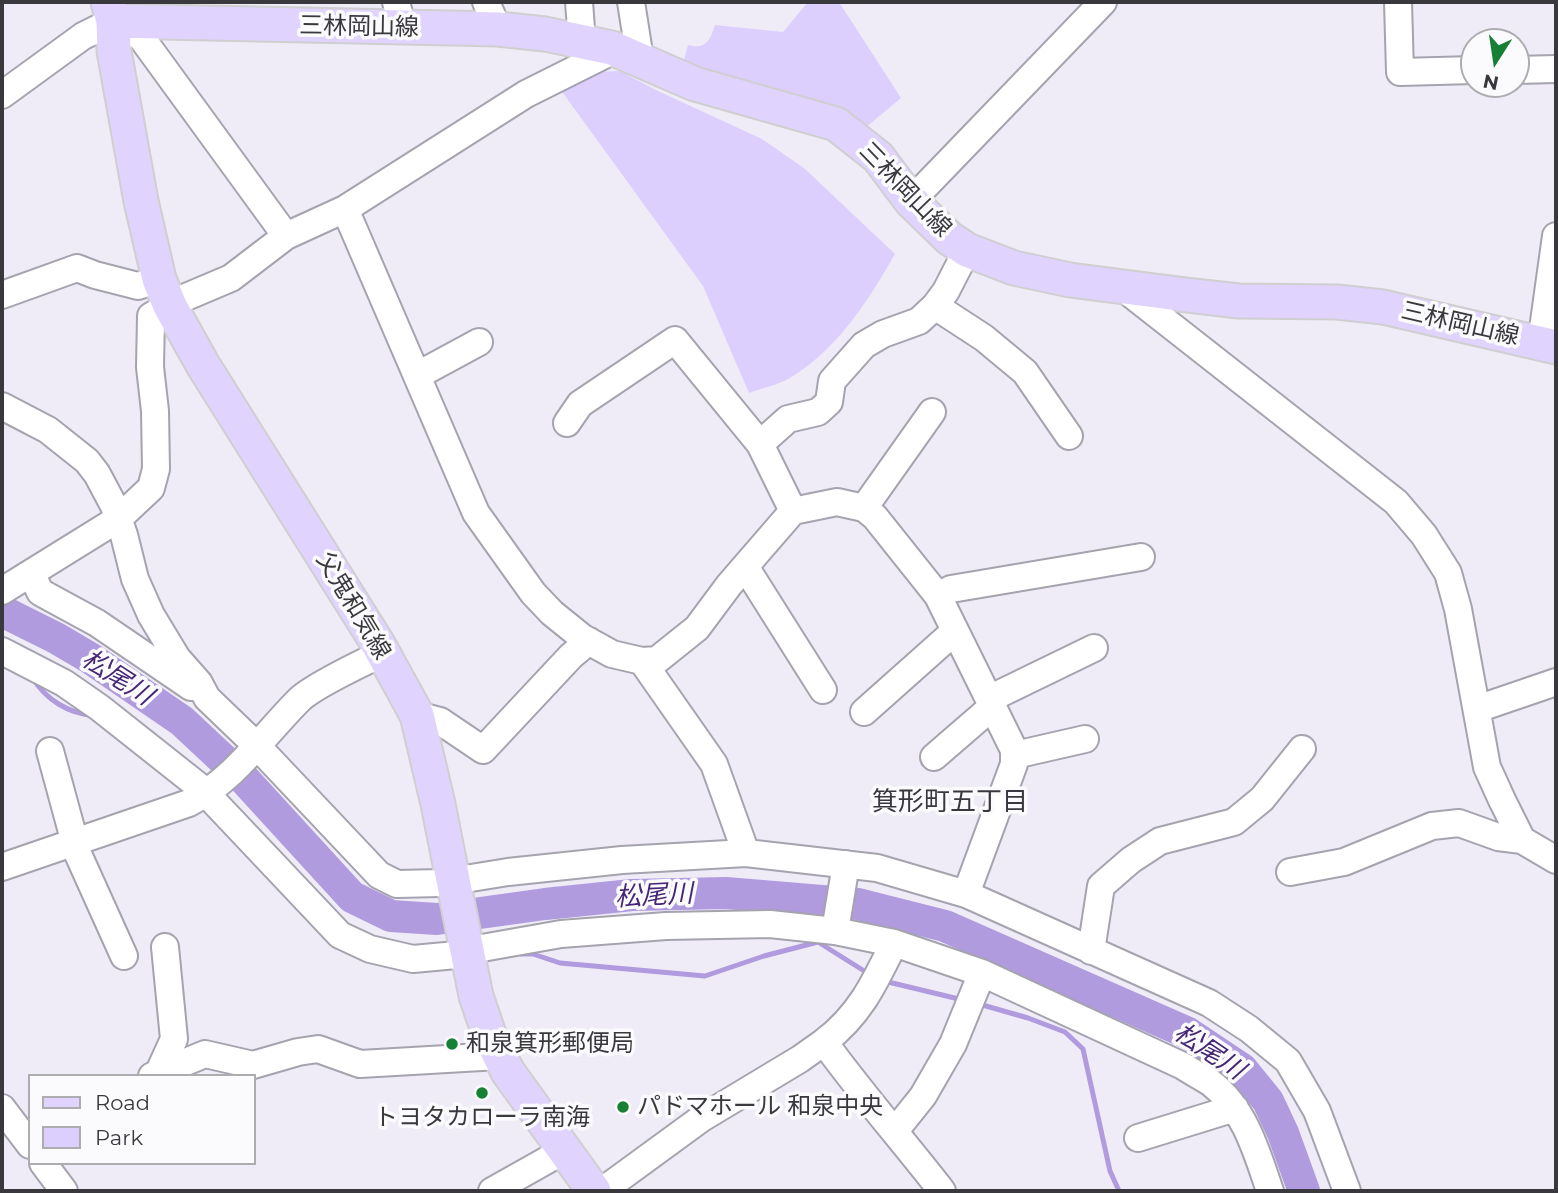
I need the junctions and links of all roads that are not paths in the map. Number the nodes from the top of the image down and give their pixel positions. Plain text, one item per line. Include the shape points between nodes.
1 (579, 2) edge
2 (631, 2) edge
3 (1102, 2) edge
4 (1398, 2) edge
5 (110, 12) edge
6 (400, 15) edge
7 (492, 15) edge
8 (611, 50) junction
9 (1556, 69) edge
10 (1530, 70) edge
11 (1460, 71) edge
12 (2, 95) edge
13 (911, 201) junction
14 (345, 209) junction
15 (286, 236) junction
16 (1556, 236) edge
17 (967, 250) junction
18 (1122, 288) junction
19 (164, 292) junction
20 (2, 295) edge
21 (935, 306) junction
22 (466, 342) dead end
23 (1549, 345) edge
24 (418, 375) junction
25 (2, 406) edge
26 (932, 412) dead end
27 (567, 423) dead end
28 (1067, 423) dead end
29 (760, 444) junction
30 (864, 508) junction
31 (793, 511) junction
32 (118, 519) junction
33 (1141, 557) dead end
34 (746, 568) junction
35 (14, 581) edge
36 (939, 596) junction
37 (956, 631) junction
38 (589, 641) junction
39 (1080, 649) dead end
40 (2, 651) edge
41 (383, 653) junction
42 (642, 661) junction
43 (1556, 682) edge
44 (823, 690) dead end
45 (207, 698) junction
46 (991, 703) junction
47 (1476, 709) junction
48 (864, 712) dead end
49 (417, 715) junction
50 (1084, 740) dead end
51 (256, 748) junction
52 (1301, 749) dead end
53 (50, 751) dead end
54 (1015, 755) junction
55 (934, 757) dead end
56 (208, 792) junction
57 (1522, 840) junction
58 (75, 842) junction
59 (746, 853) junction
60 (1556, 860) edge
61 (2, 867) edge
62 (846, 867) junction
63 (1290, 872) dead end
64 (454, 885) junction
65 (966, 894) junction
66 (836, 928) junction
67 (894, 943) junction
68 (165, 947) dead end
69 (466, 948) junction
70 (1091, 950) junction
71 (124, 956) dead end
72 (982, 973) junction
73 (824, 1042) junction
74 (499, 1056) junction
75 (156, 1074) edge
76 (2, 1108) edge
77 (1235, 1108) junction
78 (895, 1131) junction
79 (1138, 1138) dead end
80 (28, 1142) edge
81 (565, 1150) junction
82 (45, 1165) edge
83 (64, 1191) edge
84 (492, 1191) edge
85 (594, 1191) edge
86 (602, 1191) edge
87 (942, 1191) edge
88 (1270, 1191) edge
89 (1347, 1191) edge

1 - 8 street
2 - 8 street
3 - 13 street
4 - 11 street via 1400,72
5 - 6 main road, 三林岡山線
5 - 12 street
5 - 15 street via 141,37
5 - 19 main road, 父鬼和気線 via 141,201
6 - 7 main road, 三林岡山線
7 - 8 main road, 三林岡山線
8 - 13 main road, 三林岡山線 via 695,84 836,124 878,157
8 - 14 street via 526,94
9 - 10 street
13 - 17 main road, 三林岡山線
14 - 15 street
14 - 24 street
15 - 19 street via 231,278
16 - 23 street
17 - 18 main road, 三林岡山線 via 1014,268
17 - 21 street
18 - 23 main road, 三林岡山線 via 1239,301 1383,307
18 - 47 street via 1396,502 1424,535 1448,573
19 - 20 street via 77,268
19 - 32 street via 150,316 156,469 151,488
19 - 41 main road, 父鬼和気線 via 203,365
21 - 28 street via 1016,354
21 - 29 street via 919,321 864,345 832,381 829,402 818,412 788,419
22 - 24 street
24 - 38 street via 476,513 533,593
25 - 32 street via 48,430 87,461 106,488
26 - 30 street via 923,439
27 - 29 street via 580,404 675,340
29 - 31 street
30 - 31 street via 837,502
30 - 36 street
31 - 34 street
32 - 35 street
32 - 45 street via 151,615
33 - 36 street via 1081,576 951,589
34 - 42 street via 696,628 657,660
34 - 44 street via 780,640
35 - 45 street via 97,624
36 - 37 street
37 - 46 street
37 - 48 street via 878,686
38 - 42 street via 612,654
38 - 49 street via 483,750 440,720
39 - 46 street
40 - 56 street via 64,683
41 - 49 main road, 父鬼和気線
41 - 51 street via 301,698
42 - 59 street via 714,764
43 - 47 street
45 - 51 street
46 - 54 street
46 - 55 street
47 - 57 street via 1487,767
49 - 64 main road, 父鬼和気線
50 - 54 street
51 - 56 street
51 - 64 street via 379,874 397,884
52 - 70 street via 1262,799 1234,822 1160,841 1101,886
53 - 58 street
54 - 65 street
56 - 58 street via 189,803
56 - 69 street via 340,934 370,949 413,959
57 - 60 street
57 - 63 street via 1459,823 1432,826 1344,862
58 - 61 street
58 - 71 street via 102,928
59 - 62 street
59 - 64 street via 508,872
62 - 65 street via 877,868
62 - 66 street
64 - 69 main road, 父鬼和気線
65 - 70 street
66 - 67 street
66 - 69 street via 666,926 561,934
67 - 72 street
67 - 73 street via 870,993
68 - 75 street via 174,1039
69 - 74 main road, 父鬼和気線 via 476,996
70 - 89 street via 1209,1003 1288,1061 1317,1111
72 - 77 street via 1183,1066 1212,1084
72 - 78 street via 953,1044 923,1096
73 - 78 street
73 - 86 street via 702,1118
74 - 75 street via 360,1064 318,1049 253,1065 205,1054
74 - 81 main road, 父鬼和気線
76 - 80 street
77 - 79 street
77 - 88 street via 1254,1143
78 - 87 street
81 - 84 street
81 - 85 main road, 父鬼和気線
82 - 83 street

